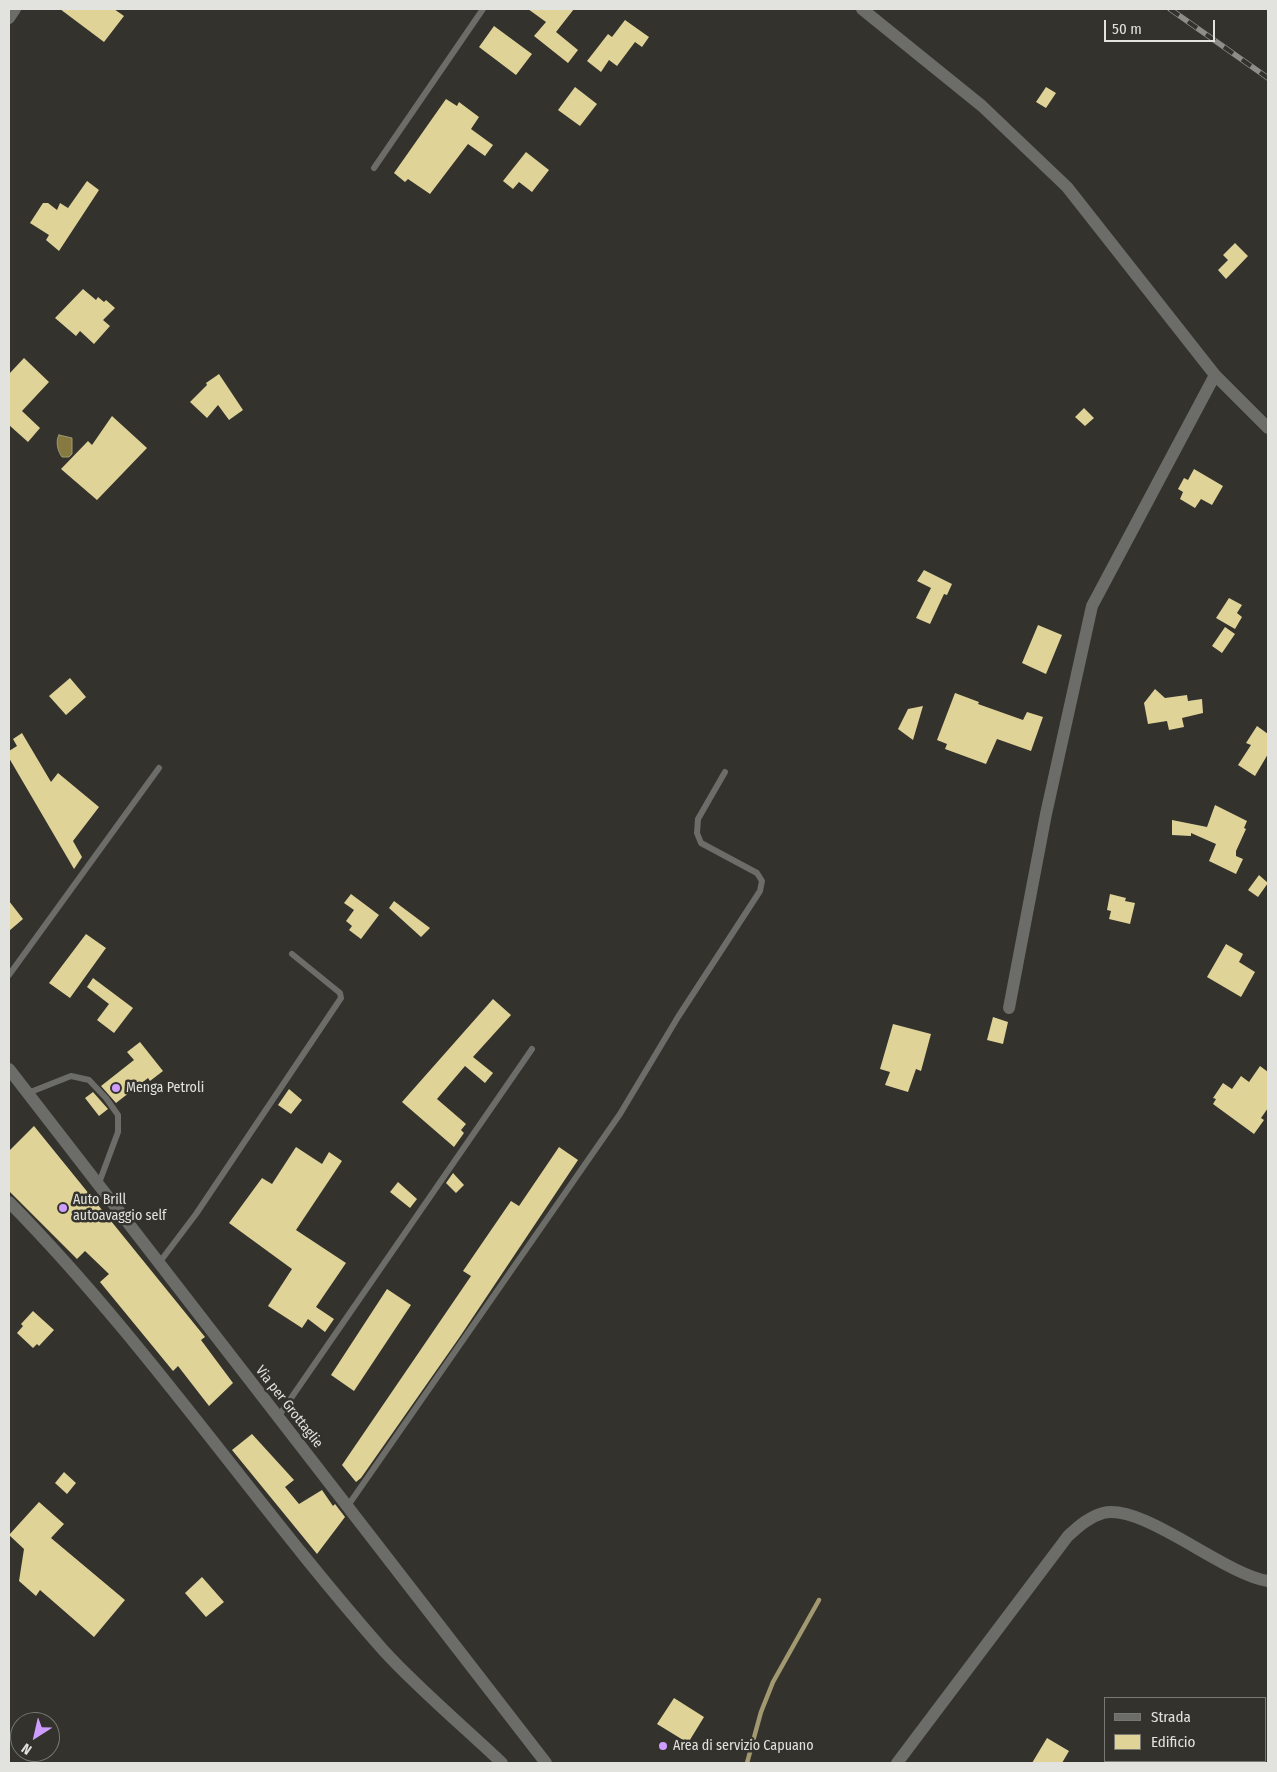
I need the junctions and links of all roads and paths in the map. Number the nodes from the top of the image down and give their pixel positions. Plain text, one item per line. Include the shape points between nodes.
1 (15, 9) edge
2 (483, 9) edge
3 (862, 9) edge
4 (9, 18) edge
5 (374, 168) dead end
6 (1215, 375) junction
7 (1268, 428) edge
8 (159, 768) dead end
9 (725, 772) dead end
10 (292, 954) dead end
11 (9, 975) edge
12 (1009, 1008) dead end
13 (532, 1049) dead end
14 (9, 1069) edge
15 (28, 1093) junction
16 (98, 1185) junction
17 (9, 1202) edge
18 (159, 1263) junction
19 (278, 1417) junction
20 (347, 1507) junction
21 (1268, 1581) edge
22 (502, 1763) edge
23 (546, 1763) edge
24 (898, 1763) edge

1 - 4 street
2 - 5 lane
3 - 6 street via 982,106 1067,187
6 - 7 street
6 - 12 street via 1092,606 1046,814
8 - 11 lane
9 - 20 lane via 698,819 697,833 701,842 757,873 762,881 760,892 678,1017 620,1114
10 - 18 lane via 340,993 341,998 196,1214
13 - 19 lane
14 - 15 street, Via per Grottaglie
15 - 16 street, Via per Grottaglie
15 - 16 lane via 71,1076 88,1080 106,1098 118,1115 118,1132
16 - 18 street, Via per Grottaglie
17 - 22 street via 144,1354 263,1506 386,1652
18 - 19 street, Via per Grottaglie
19 - 20 street, Via per Grottaglie
20 - 23 street, Via per Grottaglie
21 - 24 street via 1241,1572 1144,1520 1105,1513 1086,1521 1068,1536

